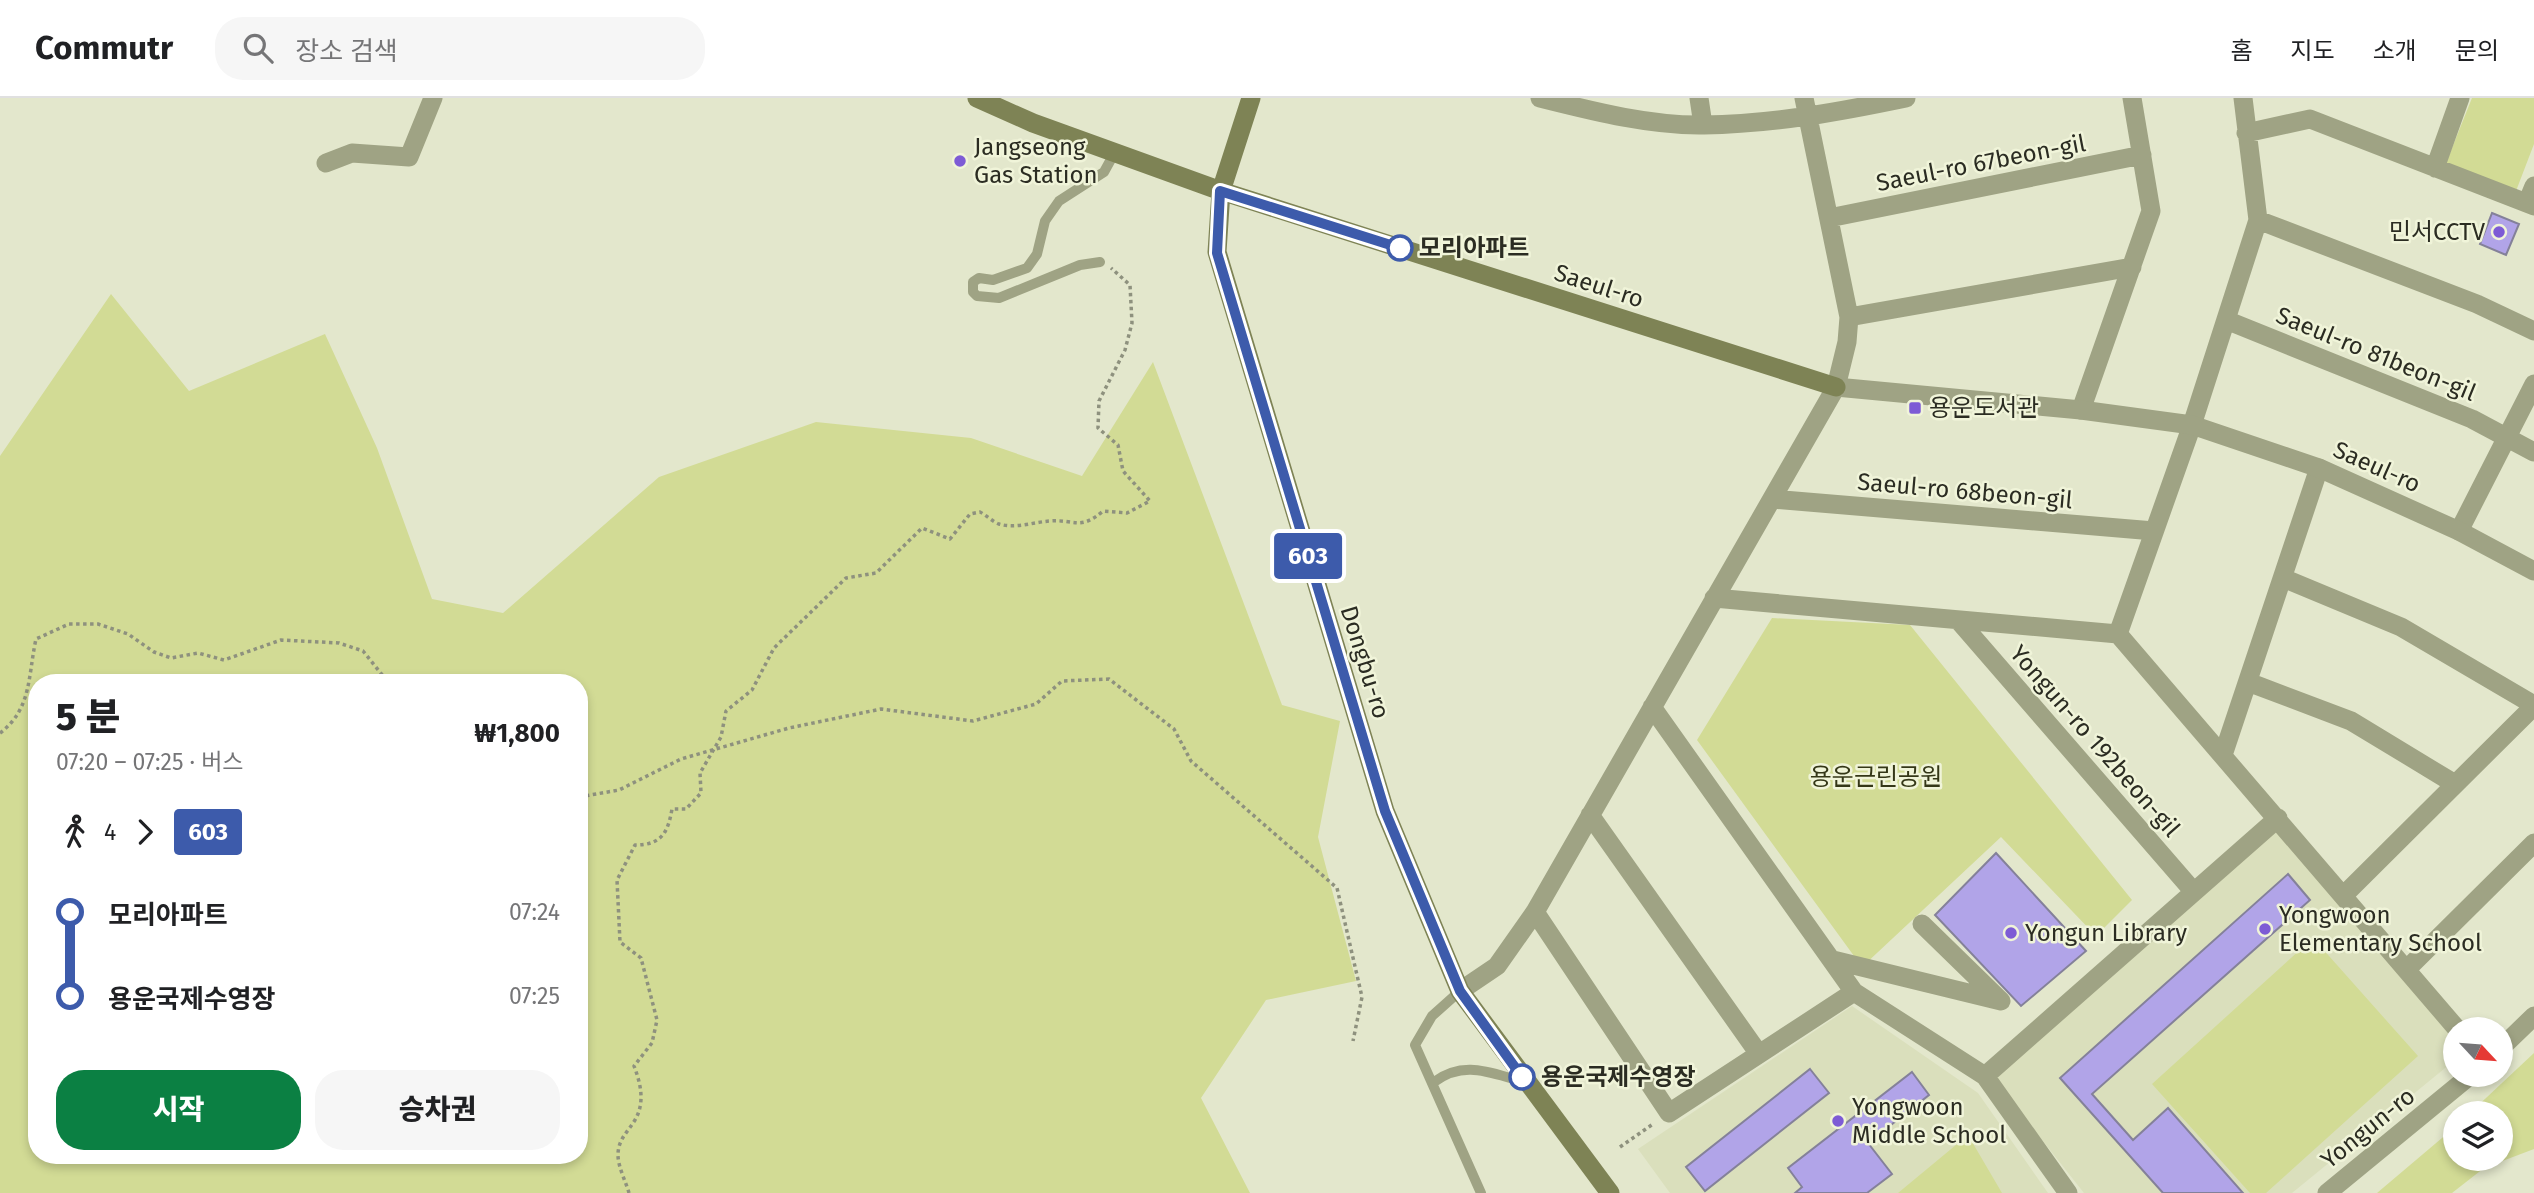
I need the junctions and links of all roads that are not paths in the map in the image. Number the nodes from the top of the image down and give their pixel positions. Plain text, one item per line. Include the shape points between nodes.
1 (433, 98) edge
2 (977, 98) edge
3 (1251, 98) edge
4 (1540, 98) edge
5 (1699, 98) edge
6 (1804, 98) edge
7 (1906, 98) edge
8 (2132, 98) edge
9 (2243, 98) edge
10 (2460, 98) edge
11 (1808, 118) junction
12 (1703, 125) junction
13 (2246, 133) junction
14 (1115, 152) junction
15 (2142, 155) junction
16 (326, 163) dead end
17 (2435, 168) junction
18 (1220, 191) junction
19 (2532, 198) edge
20 (1829, 218) junction
21 (2258, 220) junction
22 (1100, 262) road end
23 (2132, 267) junction
24 (1849, 317) junction
25 (2226, 320) junction
26 (2534, 331) edge
27 (2534, 384) edge
28 (1836, 387) junction
29 (2081, 410) junction
30 (2192, 425) junction
31 (2507, 437) junction
32 (2534, 453) edge
33 (2319, 468) junction
34 (1772, 499) junction
35 (2154, 531) junction
36 (2459, 531) junction
37 (2534, 571) edge
38 (2283, 578) junction
39 (1714, 598) junction
40 (1959, 621) junction
41 (2118, 634) junction
42 (2248, 682) junction
43 (2534, 706) edge
44 (1652, 707) junction
45 (2223, 755) junction
46 (2455, 784) junction
47 (1590, 815) junction
48 (2278, 818) junction
49 (2534, 843) edge
50 (2194, 892) junction
51 (2344, 895) junction
52 (1535, 912) junction
53 (1922, 924) dead end
54 (1833, 960) junction
55 (2407, 969) junction
56 (1460, 991) junction
57 (1854, 992) junction
58 (2534, 1016) edge
59 (2447, 1017) edge
60 (2513, 1036) edge
61 (1759, 1054) junction
62 (1985, 1076) junction
63 (1434, 1082) junction
64 (1525, 1082) junction
65 (2456, 1087) edge
66 (1481, 1193) edge
67 (1610, 1193) edge
68 (2068, 1193) edge
69 (2327, 1193) edge

1 - 16 street via 409,157 352,153
2 - 14 main road, Saeul-ro
3 - 18 main road, Dongbu-ro
4 - 12 street via 1659,122
5 - 12 street
6 - 11 street
7 - 11 street
8 - 15 street
9 - 13 street
10 - 17 street
11 - 12 street
11 - 20 street
13 - 17 street via 2311,119
13 - 21 street
14 - 18 main road, Saeul-ro
14 - 22 lane via 1104,172 1059,201 1045,221 1037,254 1027,268 993,281 979,278 973,282 973,292 999,298 1080,265
15 - 20 street, Saeul-ro 67beon-gil
15 - 23 street via 2151,211
17 - 19 street
18 - 28 main road, Saeul-ro
18 - 56 main road, Dongbu-ro via 1220,266 1385,811
20 - 24 street
21 - 25 street
21 - 26 street via 2477,304
23 - 24 street
23 - 29 street
24 - 28 street
25 - 30 street
25 - 31 street, Saeul-ro 81beon-gil
27 - 31 street
28 - 29 street, Saeul-ro
28 - 34 street
29 - 30 street, Saeul-ro
30 - 33 street, Saeul-ro
30 - 35 street
31 - 32 street, Saeul-ro 81beon-gil
31 - 36 street
33 - 36 street, Saeul-ro
33 - 38 street
34 - 35 street, Saeul-ro 68beon-gil
34 - 39 street
35 - 41 street
36 - 37 street, Saeul-ro
38 - 42 street
38 - 43 street via 2402,627
39 - 40 street, Yongun-ro 192beon-gil
39 - 44 street
40 - 41 street, Yongun-ro 192beon-gil
40 - 50 street, Yongun-ro 192beon-gil
41 - 45 street
42 - 45 street
42 - 46 street via 2351,721
43 - 46 street
44 - 47 street
44 - 54 street
45 - 48 street
46 - 51 street
47 - 52 street
47 - 61 street
48 - 50 street
48 - 51 street
49 - 55 street
50 - 62 street
51 - 55 street
52 - 56 street via 1497,966
52 - 61 street via 1669,1113
53 - 54 street via 2001,1001
54 - 57 street
55 - 59 street
56 - 63 lane via 1432,1016 1415,1045
56 - 64 main road, Dongbu-ro
57 - 61 street
57 - 62 street
58 - 60 street
62 - 68 street
63 - 64 lane via 1448,1072 1472,1068
63 - 66 lane
64 - 67 main road, Dongbu-ro
65 - 69 street, Yongun-ro

